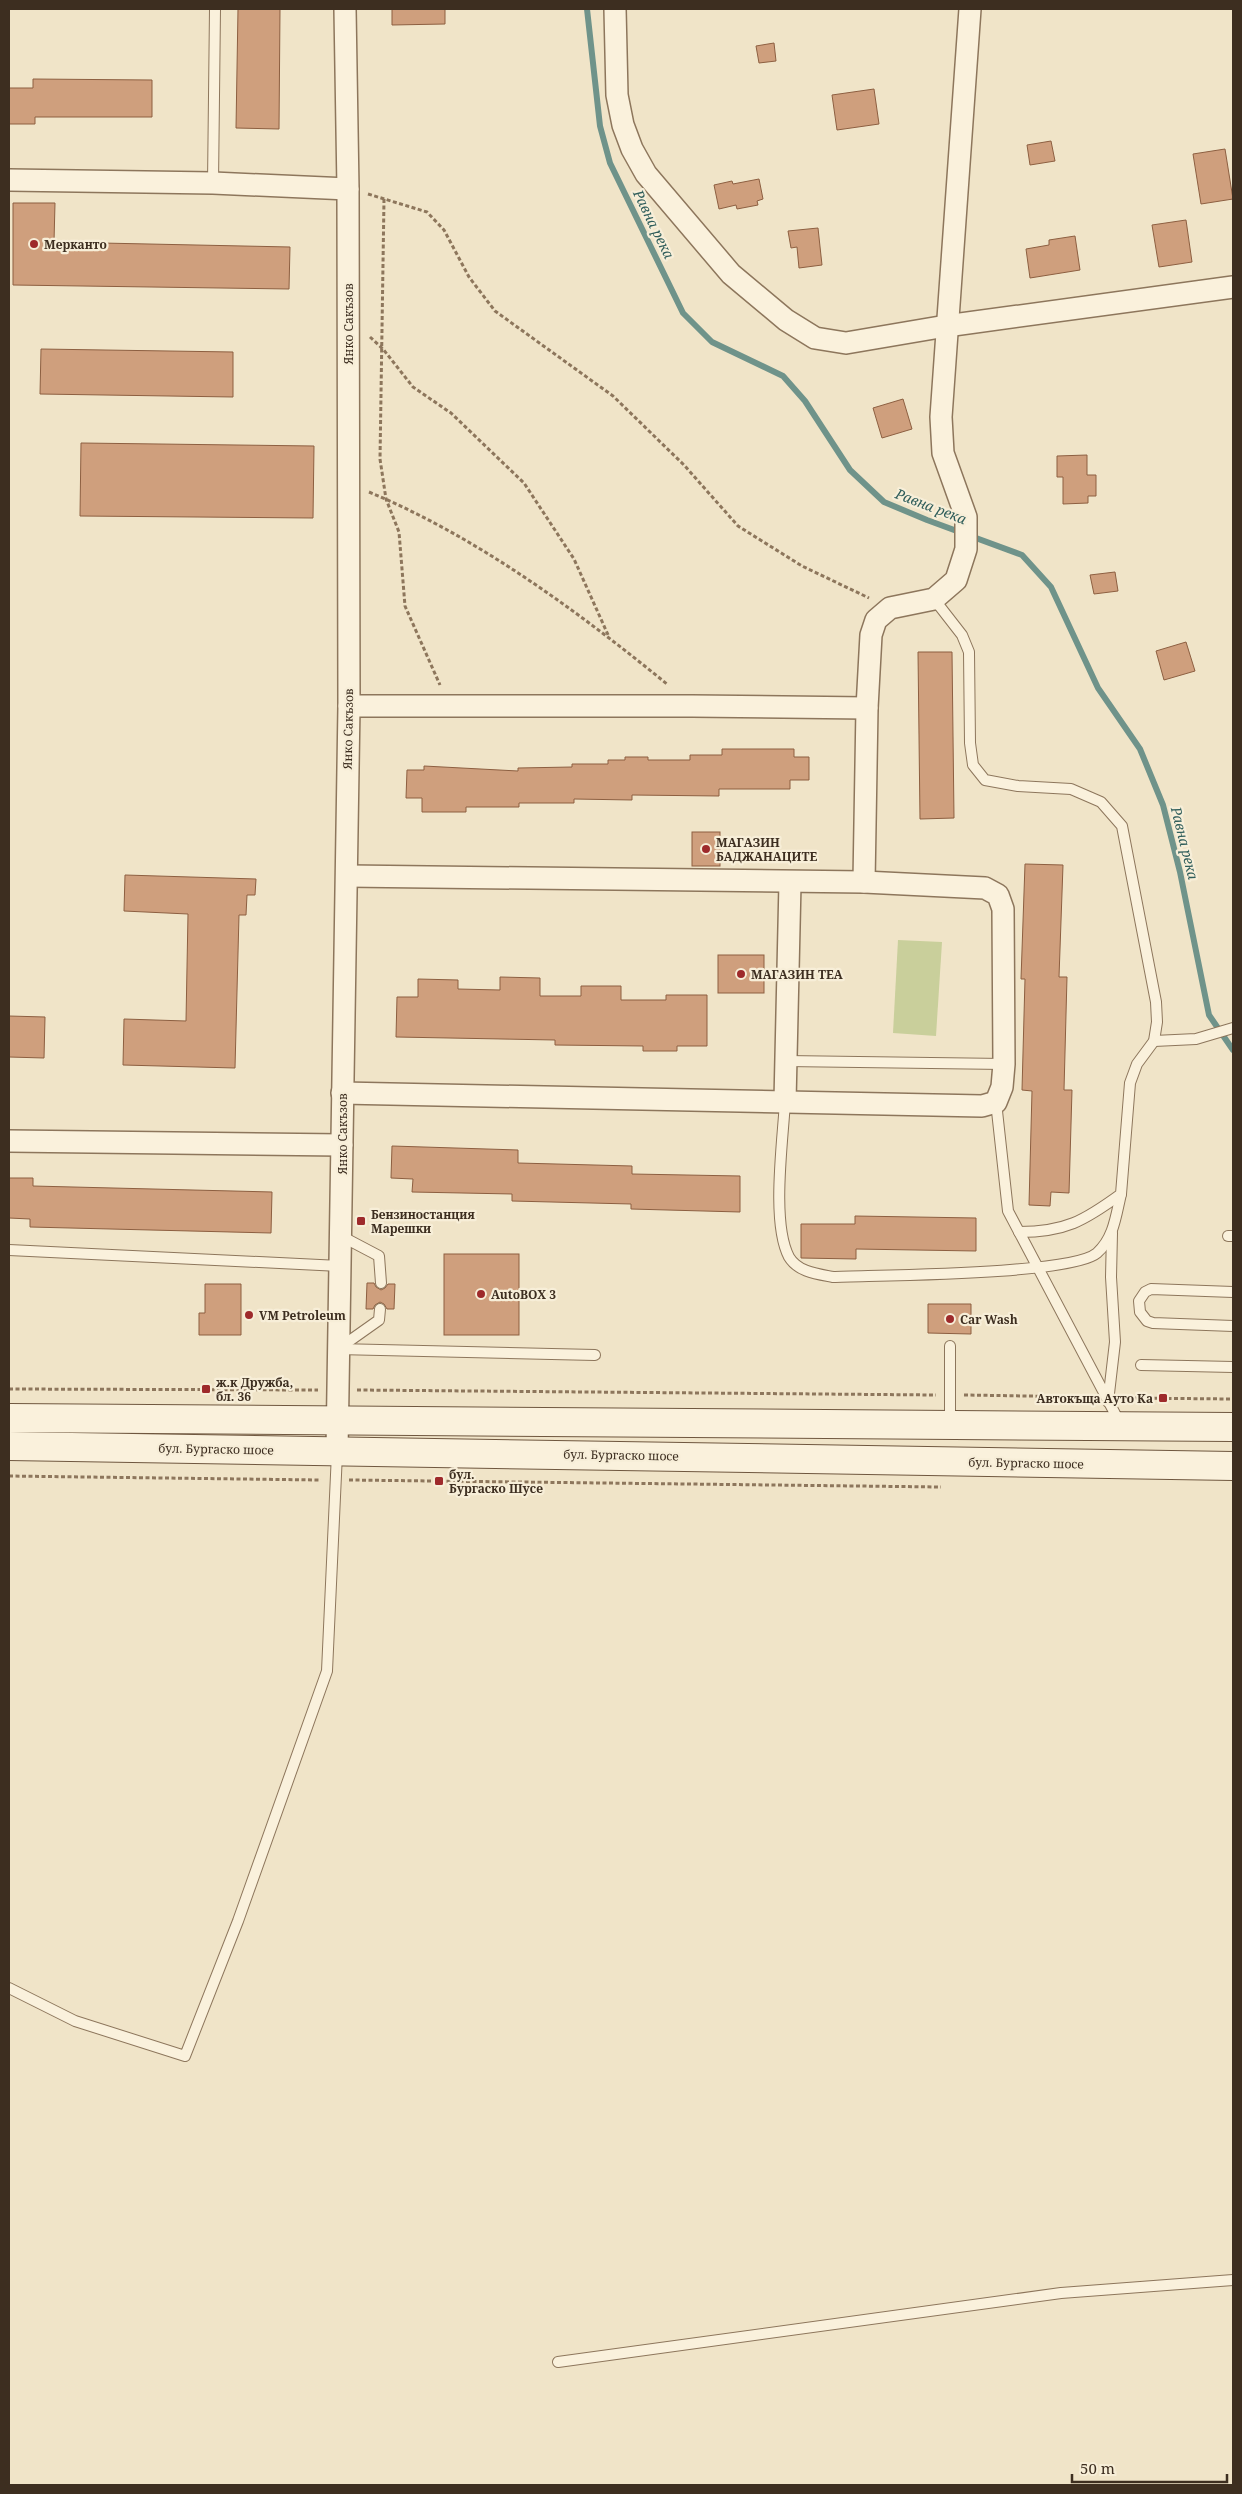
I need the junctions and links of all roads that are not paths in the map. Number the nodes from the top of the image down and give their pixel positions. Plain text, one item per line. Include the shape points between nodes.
1 (215, 9) edge
2 (345, 9) edge
3 (615, 9) edge
4 (970, 9) edge
5 (9, 180) edge
6 (212, 183) junction
7 (348, 189) junction
8 (1233, 288) edge
9 (946, 326) junction
10 (934, 599) junction
11 (349, 706) junction
12 (867, 708) junction
13 (347, 876) junction
14 (864, 882) junction
15 (790, 883) junction
16 (1233, 1028) edge
17 (1154, 1041) junction
18 (786, 1061) junction
19 (1004, 1064) junction
20 (342, 1093) junction
21 (785, 1101) junction
22 (996, 1102) junction
23 (9, 1141) edge
24 (342, 1146) junction
25 (1121, 1194) junction
26 (1019, 1232) junction
27 (1112, 1232) junction
28 (340, 1236) junction
29 (9, 1250) edge
30 (340, 1266) junction
31 (1037, 1268) junction
32 (381, 1284) dead end
33 (1233, 1292) edge
34 (380, 1309) dead end
35 (1233, 1326) edge
36 (950, 1346) dead end
37 (337, 1349) junction
38 (595, 1355) dead end
39 (1141, 1365) dead end
40 (1233, 1367) edge
41 (1108, 1399) junction
42 (9, 1418) edge
43 (337, 1419) junction
44 (950, 1424) junction
45 (1121, 1426) junction
46 (1233, 1427) edge
47 (9, 1446) edge
48 (337, 1450) junction
49 (1233, 1466) edge
50 (9, 1988) edge
51 (1233, 2280) edge
52 (558, 2362) dead end

1 - 6 lane
2 - 7 street, Янко Сакъзов
3 - 9 street via 617,95 632,149 646,174 731,274 786,320 815,338 846,343
4 - 9 street
5 - 6 street
6 - 7 street
7 - 11 street, Янко Сакъзов
8 - 9 street
9 - 10 street via 941,417 943,453 966,520 966,549 956,580
10 - 12 street via 890,608 876,620 871,635
10 - 17 lane via 962,635 969,652 972,758 973,765 985,780 1018,786 1071,788 1101,802 1122,826 1156,1002
11 - 12 street
11 - 13 street, Янко Сакъзов
12 - 14 street
13 - 15 street
13 - 20 street, Янко Сакъзов
14 - 15 street
14 - 19 street via 985,888 998,895 1003,909
15 - 18 street
16 - 17 lane via 1196,1040
17 - 25 lane via 1137,1064 1130,1083
18 - 19 lane
18 - 21 street
19 - 22 street via 1002,1087
20 - 21 street
20 - 24 street, Янко Сакъзов
21 - 22 street via 982,1106
21 - 31 lane via 779,1198 783,1238 790,1258 806,1272 833,1277
22 - 26 lane via 1008,1211
23 - 24 street
24 - 28 street, Янко Сакъзов
25 - 26 lane via 1093,1215 1070,1226 1041,1232
25 - 27 lane
26 - 31 lane
27 - 31 lane via 1096,1254 1074,1263
27 - 41 lane via 1110,1277 1115,1342
28 - 30 street, Янко Сакъзов
28 - 32 lane via 379,1256
29 - 30 lane
30 - 37 street, Янко Сакъзов
31 - 41 lane
33 - 35 lane via 1156,1288 1145,1292 1139,1306 1142,1316 1153,1323
34 - 37 lane via 379,1320
36 - 44 lane
37 - 38 lane
37 - 43 street, Янко Сакъзов
39 - 40 lane
41 - 45 lane
42 - 43 main road
43 - 44 main road
43 - 48 street, Янко Сакъзов
44 - 45 main road
45 - 46 main road
47 - 48 main road, бул. Бургаско шосе
48 - 49 main road, бул. Бургаско шосе
48 - 50 lane via 327,1671 238,1921 185,2056 75,2021
51 - 52 lane via 1061,2293

